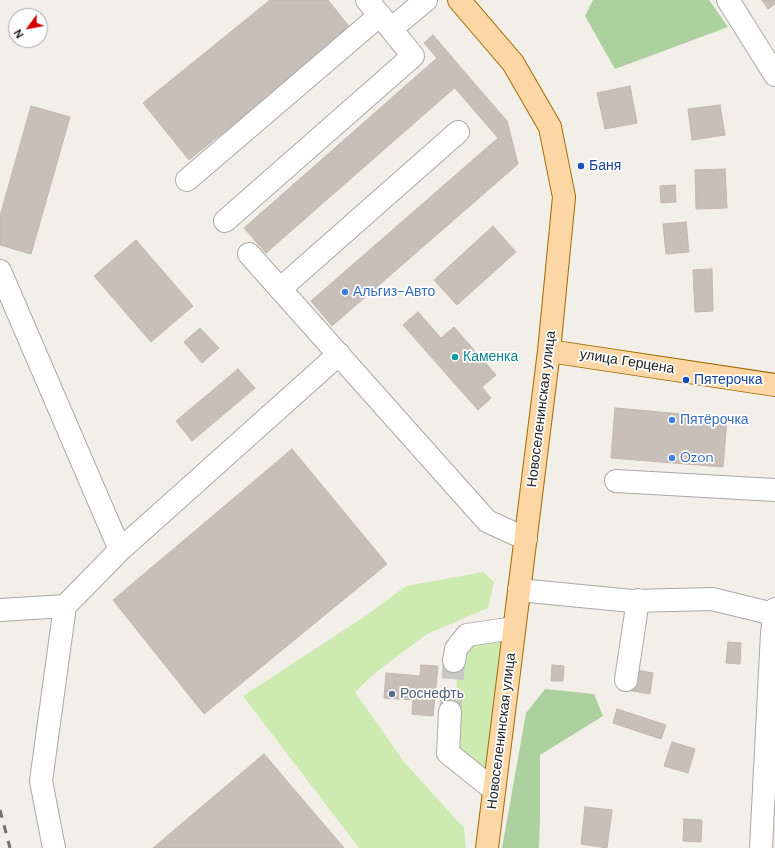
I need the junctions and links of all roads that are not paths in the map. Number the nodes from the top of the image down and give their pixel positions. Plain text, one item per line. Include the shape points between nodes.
1 (426, 0) edge
2 (459, 0) edge
3 (728, 0) edge
4 (380, 15) edge
5 (772, 64) edge
6 (458, 132) dead end
7 (187, 180) dead end
8 (225, 220) dead end
9 (249, 254) dead end
10 (0, 271) edge
11 (280, 289) junction
12 (549, 351) junction
13 (339, 354) junction
14 (775, 385) edge
15 (616, 481) dead end
16 (775, 490) edge
17 (526, 539) junction
18 (120, 550) junction
19 (519, 590) junction
20 (638, 600) junction
21 (65, 606) junction
22 (0, 610) edge
23 (775, 611) edge
24 (514, 628) junction
25 (773, 658) edge
26 (454, 660) tunnel mouth
27 (626, 680) dead end
28 (450, 712) tunnel mouth
29 (771, 731) edge
30 (494, 790) junction
31 (54, 848) edge
32 (487, 848) edge
33 (761, 848) edge

1 - 4 street
2 - 12 main road, Новоселенинская улица via 513,63 550,127 564,197
3 - 5 street
4 - 7 street
4 - 8 street via 412,56
6 - 11 street
9 - 11 street
10 - 18 street
11 - 13 street
12 - 14 main road, улица Герцена
12 - 17 main road, Новоселенинская улица
13 - 17 street via 487,521
13 - 18 street
15 - 16 street
17 - 19 main road, Новоселенинская улица
18 - 21 street
19 - 20 street
19 - 24 main road, Новоселенинская улица
20 - 23 street via 712,599
20 - 27 street
21 - 22 street
21 - 31 street via 41,781
23 - 25 street
24 - 26 street via 467,636 456,649
24 - 30 main road, Новоселенинская улица
25 - 29 street
28 - 30 street via 448,753
29 - 33 street
30 - 32 main road, Новоселенинская улица

